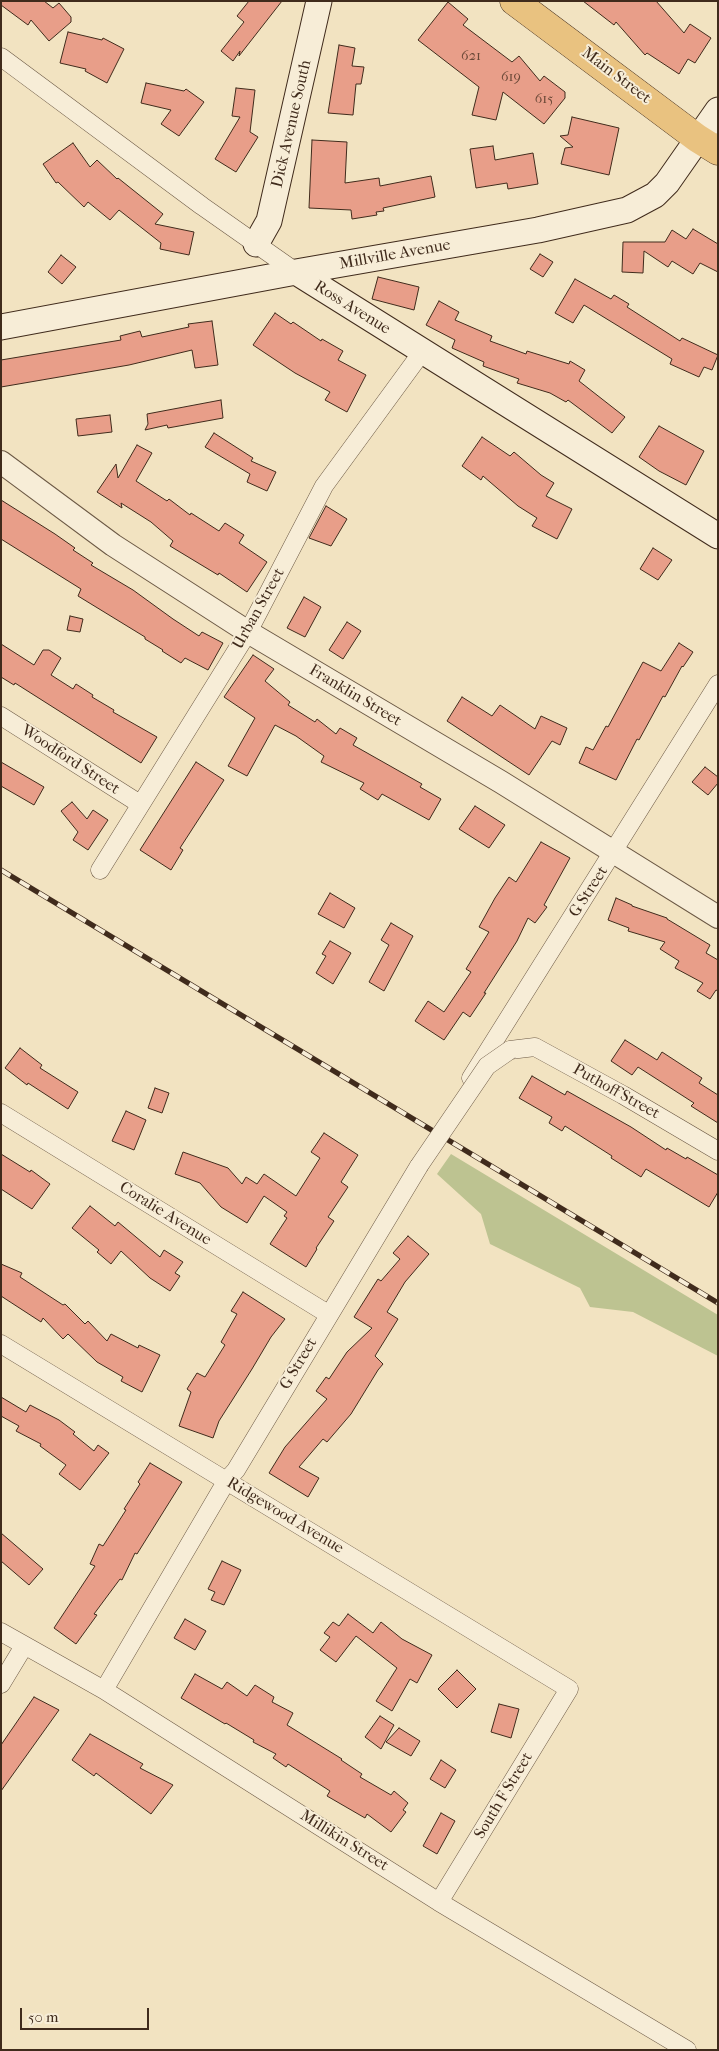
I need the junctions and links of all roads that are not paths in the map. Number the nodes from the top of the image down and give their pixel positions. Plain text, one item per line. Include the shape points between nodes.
1 (319, 1) edge
2 (514, 1) edge
3 (1, 56) edge
4 (718, 110) edge
5 (707, 144) edge
6 (256, 244) junction
7 (296, 272) junction
8 (1, 327) edge
9 (422, 352) junction
10 (1, 462) edge
11 (718, 536) edge
12 (248, 632) junction
13 (718, 684) edge
14 (1, 716) edge
15 (140, 804) junction
16 (614, 853) junction
17 (100, 870) dead end
18 (718, 917) edge
19 (510, 1050) joint
20 (458, 1098) dead end
21 (1, 1113) edge
22 (718, 1151) edge
23 (328, 1314) junction
24 (1, 1344) edge
25 (227, 1480) junction
26 (1, 1632) edge
27 (24, 1646) junction
28 (1, 1684) edge
29 (569, 1689) joint
30 (104, 1690) junction
31 (440, 1902) junction
32 (687, 2050) edge

1 - 6 main road, Dick Avenue South via 269,221
2 - 5 main road, Main Street
3 - 6 street, Ross Avenue
4 - 5 main road, Millville Avenue
5 - 7 main road, Millville Avenue via 655,195 627,210 538,230
6 - 7 street, Ross Avenue
7 - 8 main road, Millville Avenue
7 - 9 main road, Ross Avenue
9 - 11 main road, Ross Avenue
9 - 12 street, Urban Street via 324,486
10 - 12 street, Franklin Street via 113,545
12 - 15 street, Urban Street
12 - 16 street, Franklin Street via 495,778
13 - 16 street, G Street
14 - 15 street, Woodford Street
15 - 17 street, Urban Street
16 - 18 street, Franklin Street
16 - 20 street, G Street
19 - 22 street, Puthoff Street via 535,1047
19 - 23 street, G Street, bridge via 487,1066 419,1166
21 - 23 street, Coralie Avenue
23 - 25 street, G Street
24 - 25 street, Ridgewood Avenue
25 - 29 street, Ridgewood Avenue
25 - 30 street, G Street
26 - 27 street, Millikin Street
27 - 28 street
27 - 30 street, Millikin Street
29 - 31 street, South F Street
30 - 31 street, Millikin Street
31 - 32 street, Millikin Street

